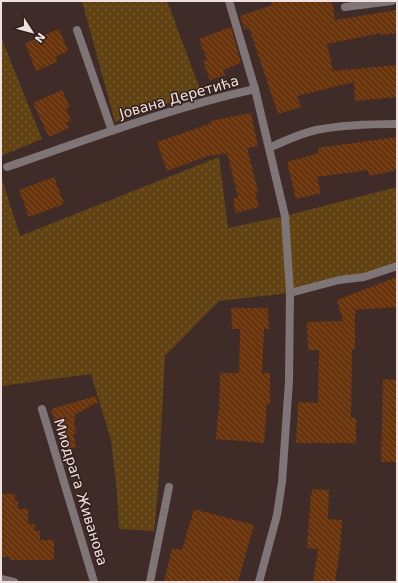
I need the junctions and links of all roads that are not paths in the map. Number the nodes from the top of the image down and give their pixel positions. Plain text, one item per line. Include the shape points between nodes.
1 (229, 1) edge
2 (392, 1) edge
3 (345, 7) dead end
4 (77, 30) dead end
5 (255, 89) junction
6 (397, 124) edge
7 (112, 130) junction
8 (269, 148) junction
9 (7, 167) dead end
10 (397, 266) edge
11 (290, 293) junction
12 (42, 409) dead end
13 (169, 487) dead end
14 (1, 579) edge
15 (14, 582) edge
16 (94, 582) edge
17 (150, 582) edge
18 (259, 582) edge

1 - 5 street, Јована Деретића
2 - 3 street
4 - 7 street, Јована Деретића
5 - 7 street, Јована Деретића
5 - 8 street, Јована Деретића
6 - 8 street via 315,130
7 - 9 street, Јована Деретића
8 - 11 street, Јована Деретића via 285,216
10 - 11 street via 364,277 339,280
11 - 18 street, Јована Деретића via 289,381 282,482 277,515
12 - 16 street, Миодрага Живанова
13 - 17 street
14 - 15 street

